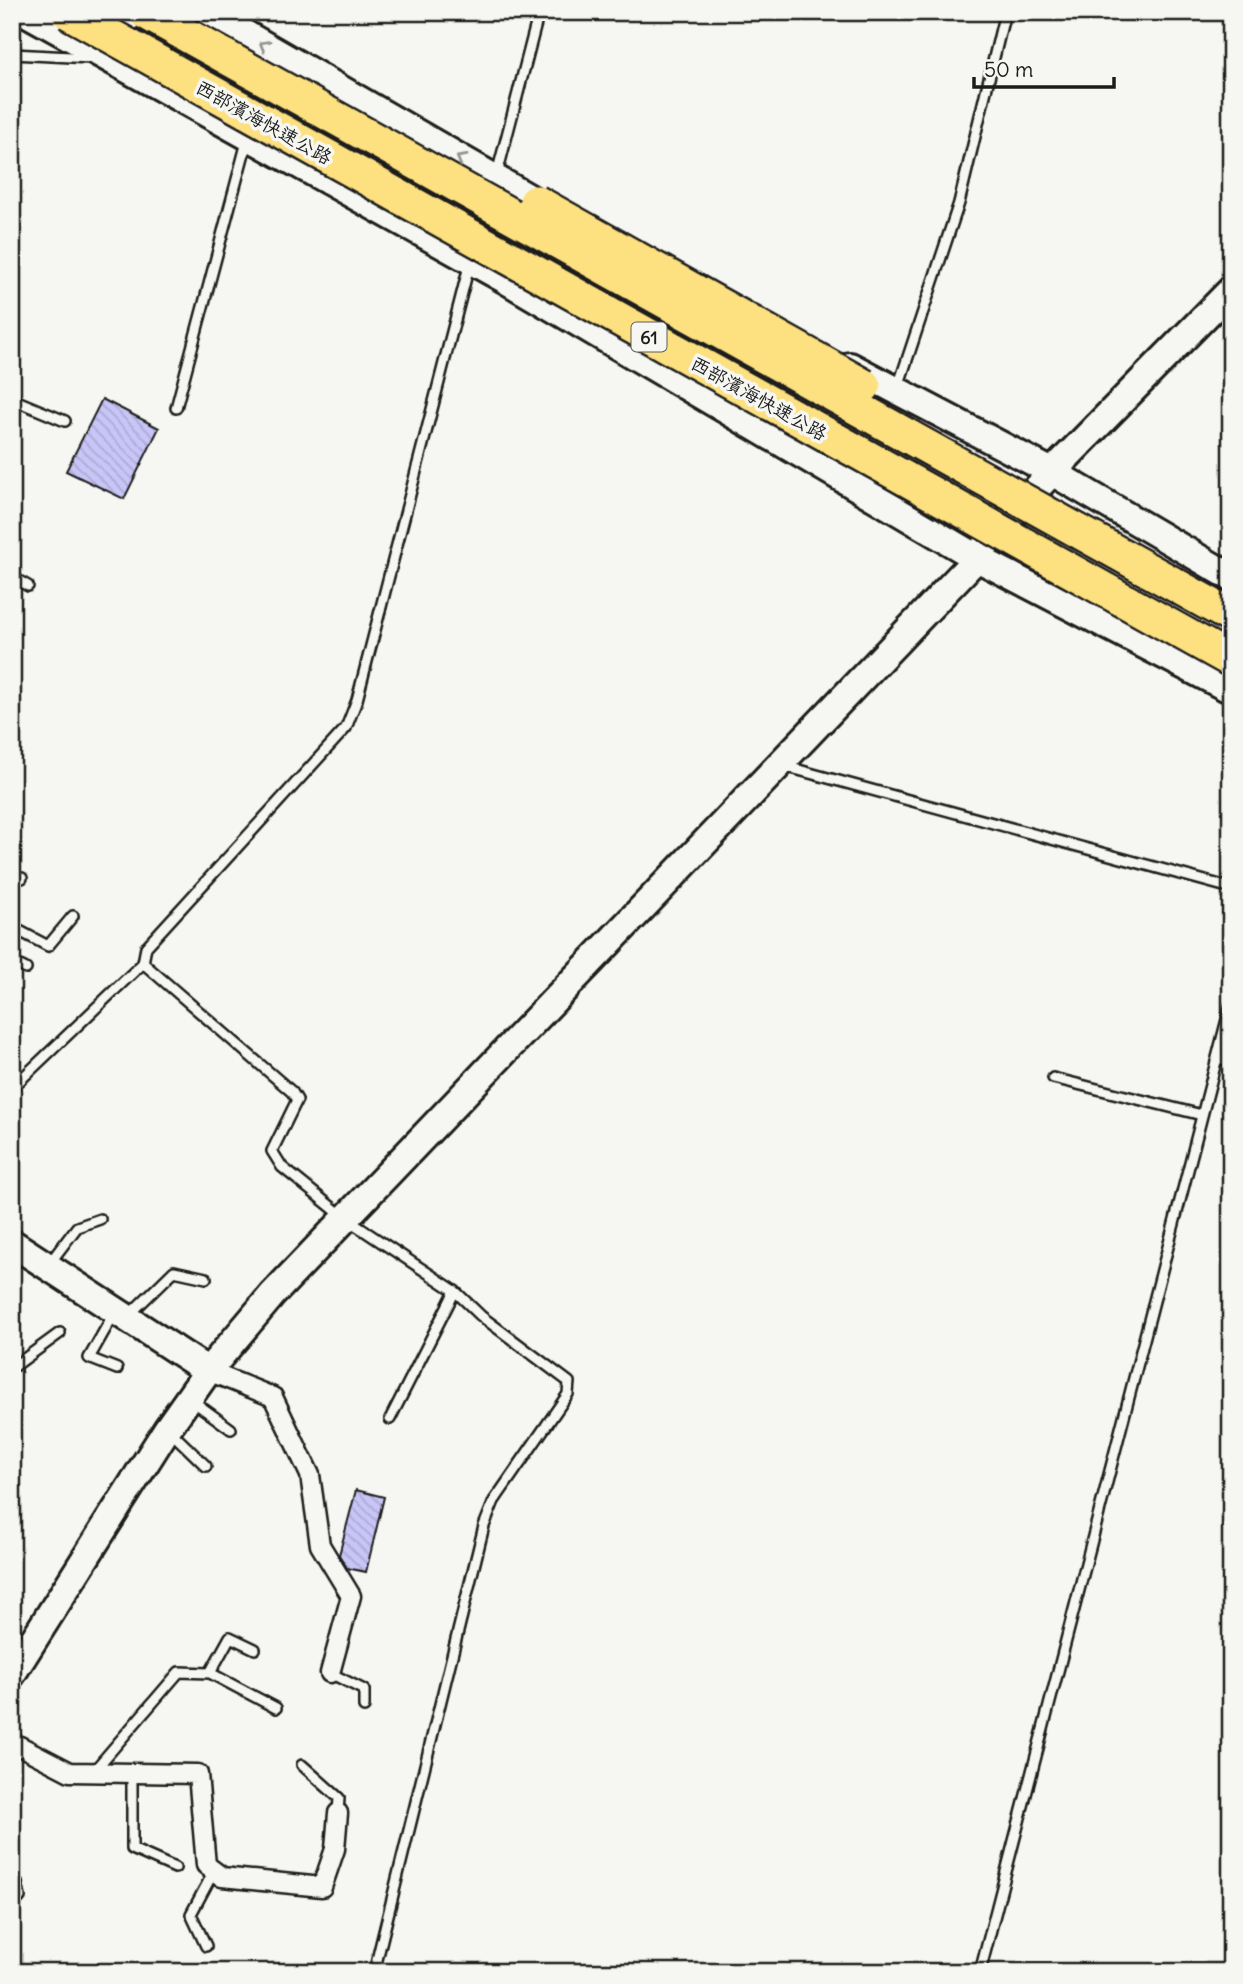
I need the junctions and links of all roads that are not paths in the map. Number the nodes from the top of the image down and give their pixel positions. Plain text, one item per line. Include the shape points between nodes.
1 (25, 12) edge
2 (70, 12) edge
3 (127, 12) edge
4 (145, 12) edge
5 (207, 12) edge
6 (539, 12) edge
7 (1005, 12) edge
8 (12, 54) edge
9 (110, 59) junction
10 (249, 137) junction
11 (496, 179) junction
12 (536, 202) junction
13 (471, 260) junction
14 (504, 279) junction
15 (1231, 290) edge
16 (897, 391) junction
17 (12, 399) edge
18 (176, 408) dead end
19 (65, 421) dead end
20 (1052, 472) junction
21 (1031, 495) junction
22 (983, 549) junction
23 (12, 577) edge
24 (1231, 577) edge
25 (28, 586) dead end
26 (1231, 596) edge
27 (1231, 605) edge
28 (1231, 616) edge
29 (1231, 660) edge
30 (1231, 673) edge
31 (1231, 690) edge
32 (779, 765) junction
33 (1231, 888) edge
34 (73, 916) dead end
35 (12, 927) edge
36 (12, 962) edge
37 (143, 963) junction
38 (26, 970) dead end
39 (1231, 1004) edge
40 (1217, 1058) junction
41 (1231, 1061) edge
42 (1054, 1078) dead end
43 (12, 1088) edge
44 (1202, 1115) junction
45 (345, 1218) junction
46 (100, 1219) dead end
47 (12, 1242) edge
48 (48, 1266) junction
49 (206, 1278) dead end
50 (454, 1291) junction
51 (121, 1314) junction
52 (60, 1333) dead end
53 (12, 1368) edge
54 (117, 1369) dead end
55 (208, 1371) junction
56 (189, 1398) junction
57 (390, 1419) dead end
58 (167, 1429) junction
59 (231, 1429) dead end
60 (206, 1466) dead end
61 (255, 1649) dead end
62 (210, 1673) junction
63 (330, 1673) joint
64 (12, 1674) edge
65 (276, 1707) dead end
66 (365, 1707) dead end
67 (12, 1742) edge
68 (302, 1765) dead end
69 (92, 1773) junction
70 (132, 1774) junction
71 (338, 1814) joint
72 (175, 1868) dead end
73 (214, 1871) junction
74 (12, 1878) edge
75 (12, 1906) edge
76 (206, 1946) dead end
77 (374, 1972) edge
78 (980, 1972) edge

1 - 9 main road
2 - 22 main road via 205,100
2 - 29 highway, 西部濱海快速公路 / 61, bridge
3 - 21 main road via 419,178 551,224
4 - 28 highway, 西部濱海快速公路 / 61, bridge
11 -> 5 main road
6 - 11 lane
7 - 16 lane via 958,203
8 - 9 lane
9 - 10 main road
10 - 13 main road
10 - 18 lane
11 - 12 main road
12 - 16 main road
12 - 26 highway, bridge
13 - 14 main road
13 - 37 lane via 346,728 146,947
14 - 22 main road
14 - 30 highway via 1138,633
15 - 20 main road
16 - 20 main road
17 - 19 lane
20 - 21 main road
20 - 24 main road
21 - 22 main road
21 - 27 main road
22 - 30 main road
22 - 31 main road
22 - 32 main road
23 - 25 lane
32 - 33 lane
32 - 45 main road
34 - 35 lane via 48,946
36 - 38 lane
37 - 43 lane
37 - 45 lane via 292,1091 297,1100 272,1151 276,1161
39 - 40 lane
40 - 41 lane
40 - 44 lane
42 - 44 lane
44 - 78 lane
45 - 50 lane
45 - 55 main road
46 - 48 lane via 77,1227
47 - 48 main road
48 - 51 main road
49 - 51 lane via 174,1272
50 - 57 lane
50 - 77 lane via 569,1382 568,1394 494,1501 484,1526
51 - 54 lane via 89,1357
51 - 55 main road
52 - 53 lane
55 - 56 main road
55 - 63 street via 273,1397 310,1475 320,1545 351,1596
56 - 58 main road
56 - 59 lane
58 - 60 lane
58 - 64 main road
61 - 62 lane via 230,1637
62 - 65 lane
62 - 69 lane via 178,1672
63 - 66 lane via 364,1690
67 - 69 street via 70,1772
68 - 71 lane via 339,1798
69 - 70 street
70 - 72 lane via 132,1849
70 - 73 street via 198,1774 206,1865
71 - 73 street via 335,1849 321,1887 222,1877
73 - 76 lane via 191,1914
74 - 75 lane via 20,1897

